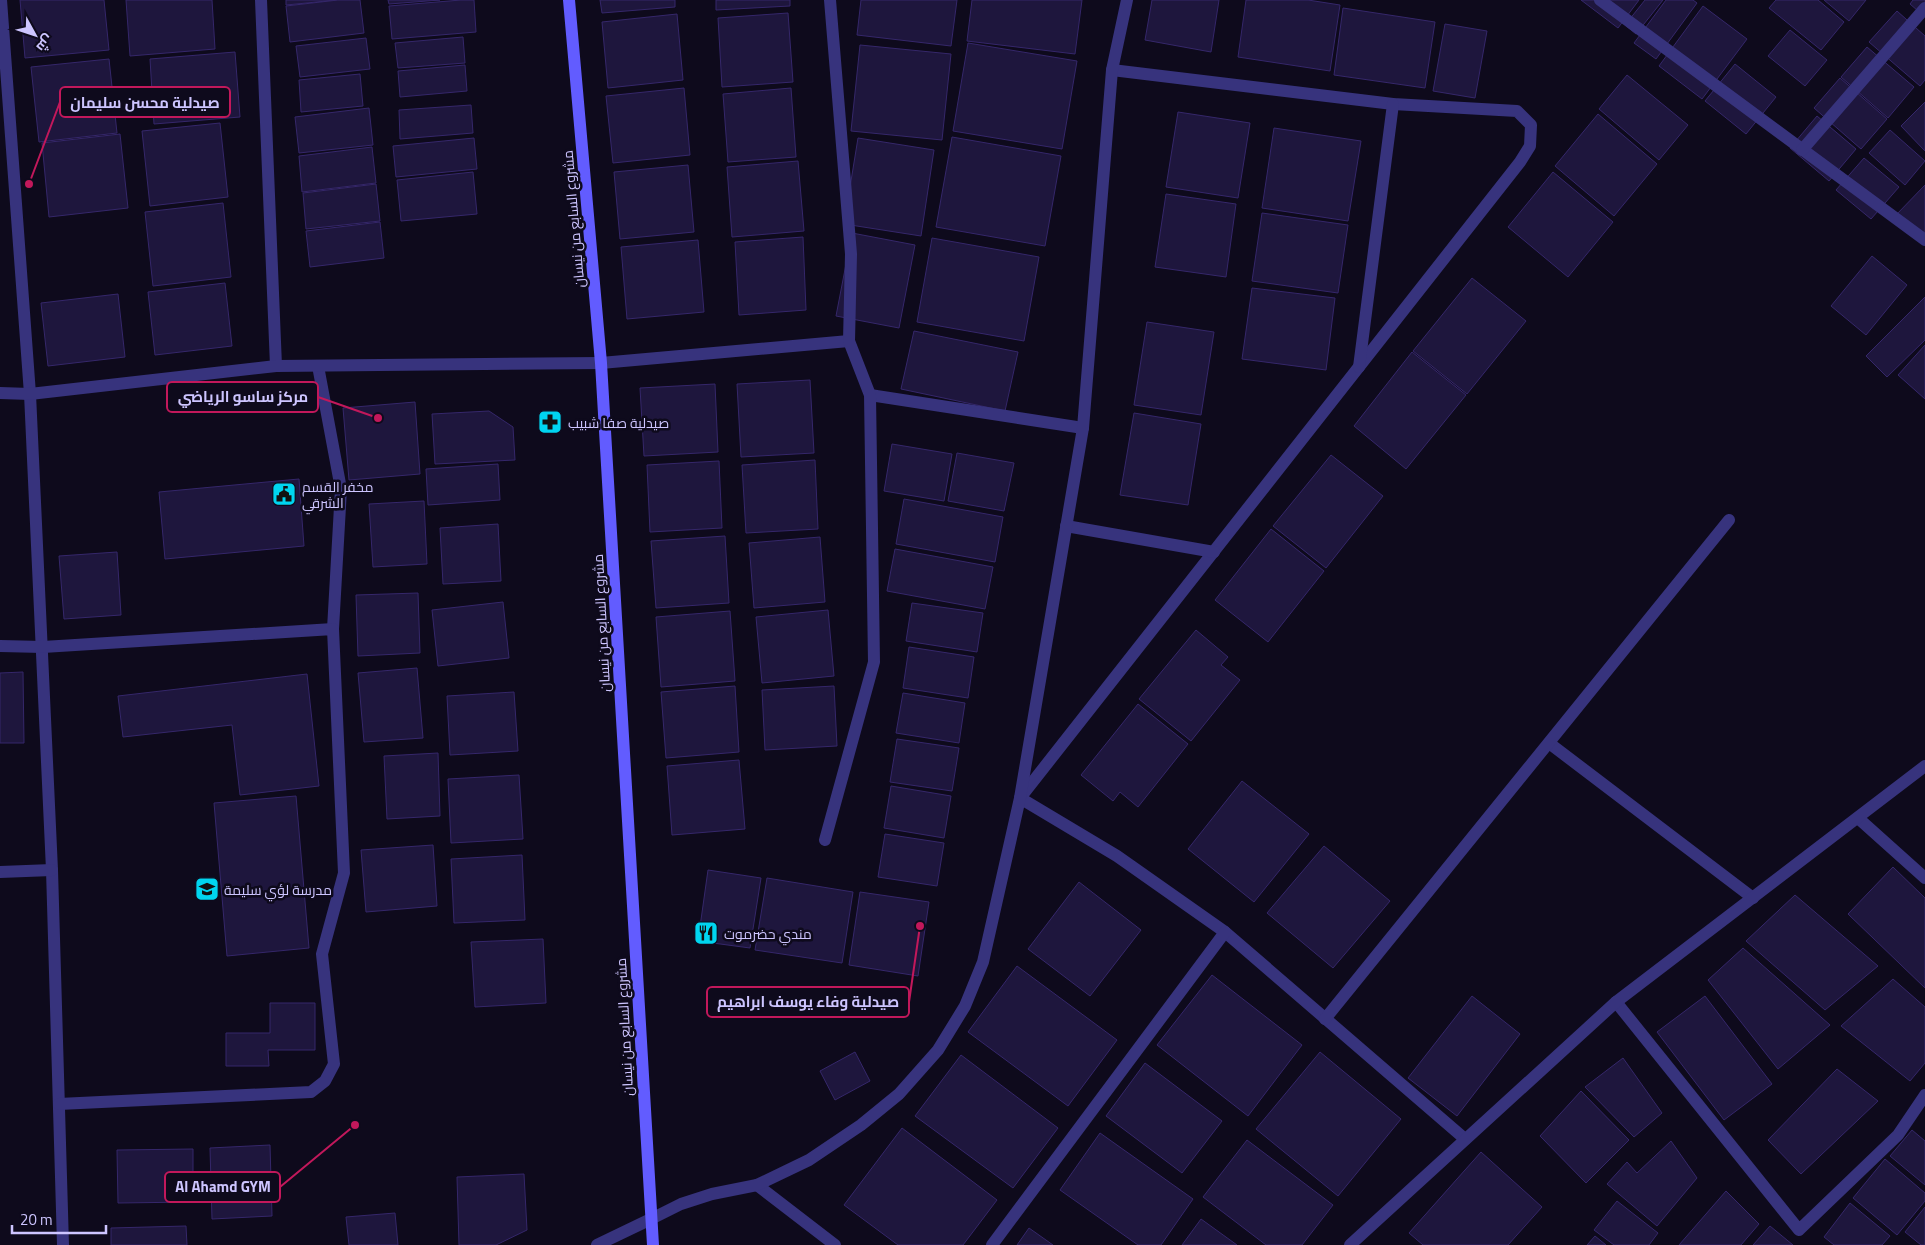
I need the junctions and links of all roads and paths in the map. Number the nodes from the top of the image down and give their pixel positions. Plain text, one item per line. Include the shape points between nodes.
1 (1, 0) edge
2 (262, 0) edge
3 (569, 0) edge
4 (830, 0) edge
5 (1127, 0) edge
6 (1600, 0) edge
7 (1925, 8) edge
8 (1112, 70) junction
9 (1393, 104) junction
10 (1802, 150) junction
11 (1925, 240) edge
12 (849, 341) junction
13 (601, 363) junction
14 (276, 366) junction
15 (318, 366) junction
16 (1359, 367) junction
17 (0, 393) edge
18 (30, 394) junction
19 (870, 395) junction
20 (1083, 428) junction
21 (1729, 520) dead end
22 (1066, 526) junction
23 (1214, 552) junction
24 (333, 629) junction
25 (0, 646) edge
26 (43, 647) junction
27 (1548, 743) junction
28 (1925, 766) edge
29 (1020, 798) junction
30 (1858, 818) junction
31 (825, 840) dead end
32 (52, 870) junction
33 (0, 872) edge
34 (1925, 878) edge
35 (1753, 898) junction
36 (1225, 932) junction
37 (1616, 1002) junction
38 (1325, 1019) junction
39 (1925, 1095) edge
40 (59, 1104) junction
41 (1465, 1139) junction
42 (757, 1185) junction
43 (651, 1219) junction
44 (64, 1245) edge
45 (597, 1245) edge
46 (652, 1245) edge
47 (835, 1245) edge
48 (992, 1245) edge
49 (1350, 1245) edge

1 - 18 street
2 - 14 street
3 - 13 main road, مشروع السابع من نيسان
4 - 12 street via 851,254
5 - 8 street
6 - 10 street
7 - 10 street
8 - 9 street
8 - 20 street
9 - 16 street
9 - 16 street via 1517,111 1531,125 1530,146
10 - 11 street
12 - 13 street
12 - 19 street
13 - 15 street
13 - 43 main road, مشروع السابع من نيسان
14 - 15 street
14 - 18 street
15 - 24 street via 341,490
16 - 23 street
17 - 18 street
18 - 26 street
19 - 20 street
19 - 31 street via 874,662
20 - 22 street
21 - 27 street
22 - 23 street
22 - 29 street
23 - 29 street
24 - 26 street
24 - 40 street via 344,873 322,954 334,1064 325,1081 311,1092
25 - 26 street
26 - 32 street
27 - 35 street
27 - 38 street
28 - 30 street
29 - 36 street via 1117,856
29 - 42 street via 983,962 965,1006 938,1050 899,1094 861,1125 809,1160
30 - 34 street
30 - 35 street
32 - 33 street
32 - 40 street
35 - 37 street
36 - 38 street
36 - 48 street
37 - 39 street via 1799,1230 1898,1135
37 - 41 street
38 - 41 street
40 - 44 street
41 - 49 street
42 - 43 street via 704,1196
42 - 47 street
43 - 45 street
43 - 46 main road, مشروع السابع من نيسان

